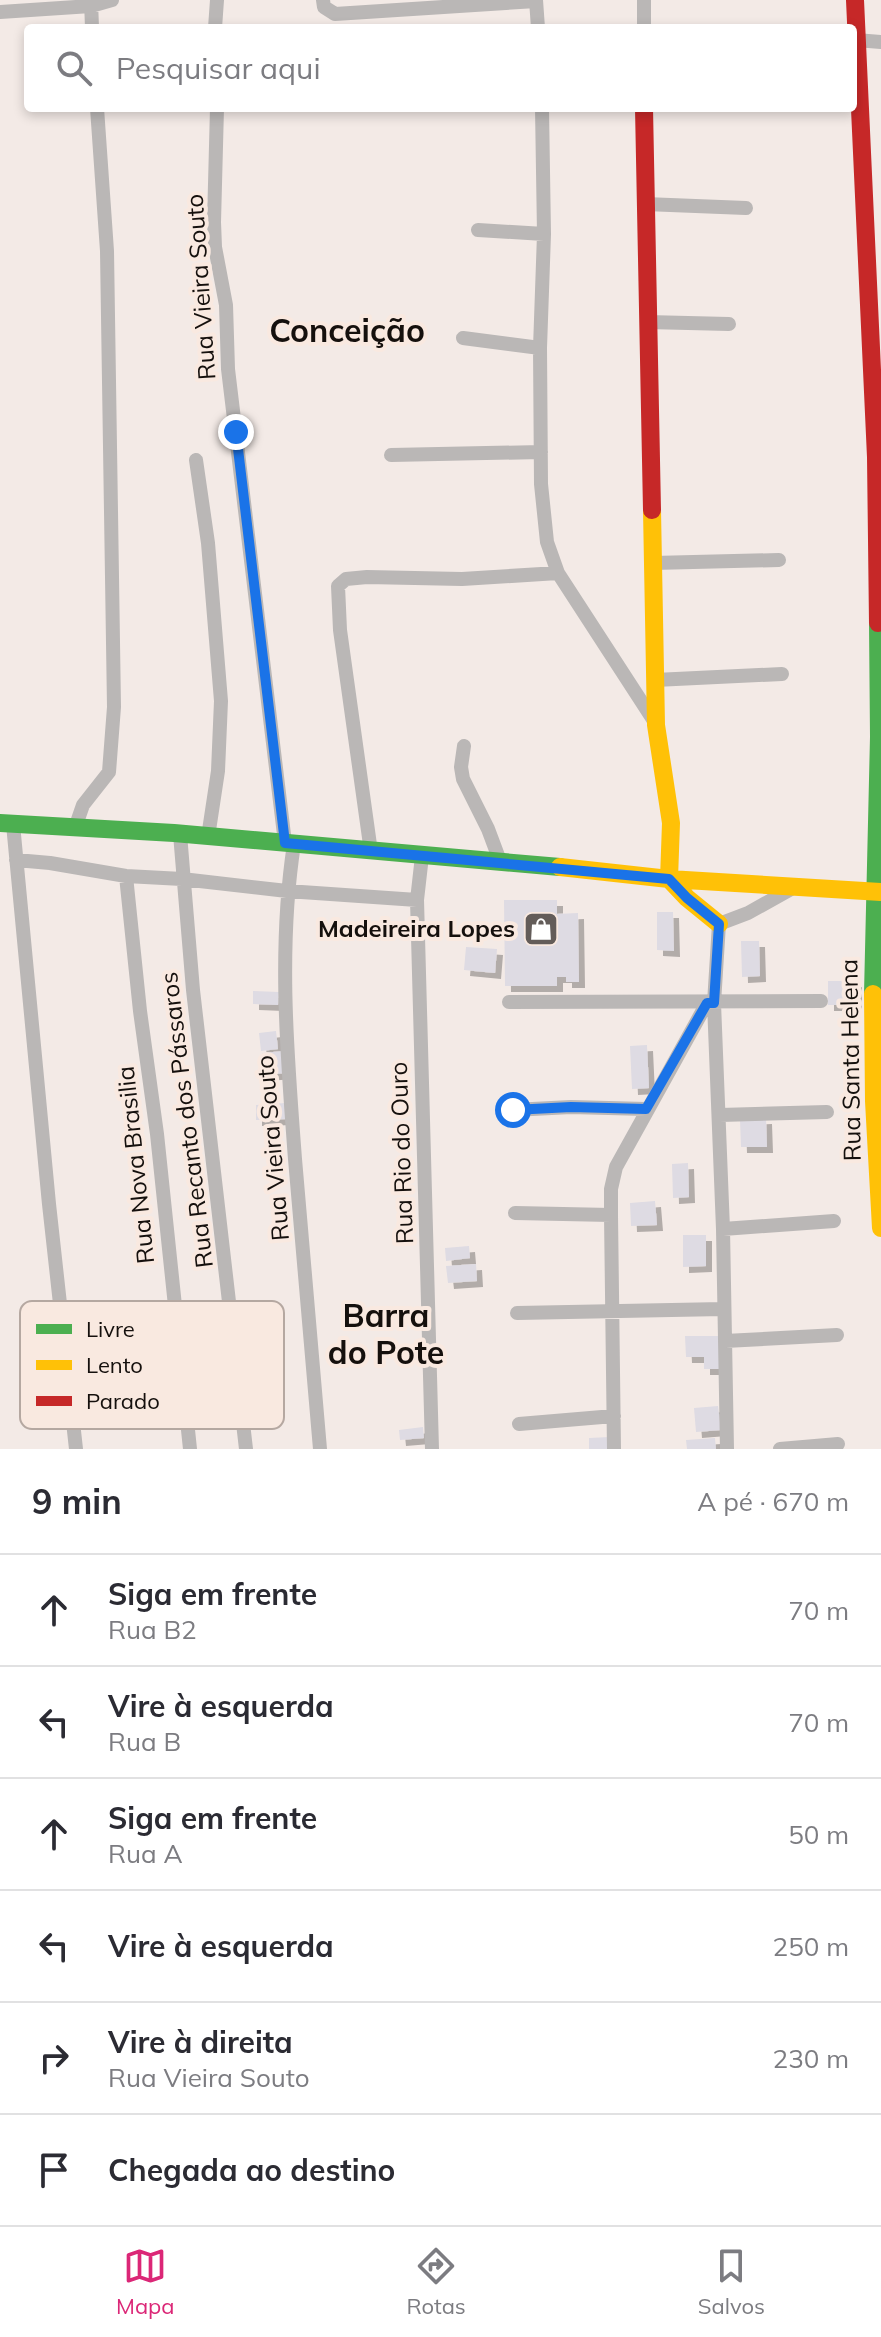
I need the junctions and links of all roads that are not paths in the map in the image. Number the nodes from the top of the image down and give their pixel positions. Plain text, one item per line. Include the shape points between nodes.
1 (112, 0) edge
2 (217, 0) edge
3 (323, 0) edge
4 (644, 0) edge
5 (855, 0) edge
6 (536, 1) edge
7 (91, 3) edge
8 (0, 12) edge
9 (92, 24) edge
10 (215, 24) edge
11 (538, 24) edge
12 (644, 24) edge
13 (856, 24) edge
14 (857, 40) edge
15 (881, 42) edge
16 (857, 61) edge
17 (97, 112) edge
18 (217, 112) edge
19 (542, 112) edge
20 (644, 112) edge
21 (645, 204) junction
22 (746, 208) dead end
23 (478, 230) dead end
24 (544, 234) junction
25 (647, 322) junction
26 (729, 324) dead end
27 (463, 338) dead end
28 (540, 348) junction
29 (541, 452) junction
30 (391, 455) dead end
31 (196, 460) dead end
32 (779, 560) dead end
33 (653, 563) junction
34 (558, 573) junction
35 (782, 674) dead end
36 (655, 680) junction
37 (656, 725) junction
38 (464, 746) dead end
39 (6, 823) edge
40 (75, 828) junction
41 (180, 834) junction
42 (208, 837) junction
43 (289, 843) junction
44 (371, 852) junction
45 (422, 856) junction
46 (16, 860) junction
47 (500, 861) junction
48 (126, 876) junction
49 (182, 879) junction
50 (669, 879) junction
51 (799, 885) junction
52 (287, 891) junction
53 (878, 892) edge
54 (417, 900) junction
55 (719, 924) junction
56 (821, 1001) dead end
57 (509, 1002) dead end
58 (710, 1003) junction
59 (646, 1109) junction
60 (513, 1110) dead end
61 (827, 1112) dead end
62 (720, 1115) junction
63 (515, 1213) dead end
64 (611, 1215) junction
65 (834, 1221) dead end
66 (881, 1228) edge
67 (723, 1229) junction
68 (60, 1301) edge
69 (174, 1301) edge
70 (229, 1301) edge
71 (723, 1309) junction
72 (613, 1310) junction
73 (517, 1313) dead end
74 (837, 1335) dead end
75 (725, 1341) junction
76 (614, 1416) junction
77 (519, 1424) dead end
78 (74, 1429) edge
79 (188, 1429) edge
80 (244, 1429) edge
81 (838, 1444) dead end
82 (76, 1449) edge
83 (190, 1449) edge
84 (246, 1449) edge
85 (320, 1449) edge
86 (432, 1449) edge
87 (614, 1449) edge
88 (727, 1449) edge
89 (780, 1449) edge

1 - 7 street
2 - 10 street
3 - 6 street via 335,14
4 - 12 street
5 - 13 street, Rua Santa Helena
6 - 11 street
7 - 8 street
7 - 9 street
14 - 15 street
16 - 53 street, Rua Santa Helena via 876,457
17 - 40 street via 107,251 114,707 109,772 83,805
18 - 43 street, Rua Vieira Souto via 215,247
19 - 24 street
20 - 21 street
21 - 22 street
21 - 25 street
23 - 24 street
24 - 28 street
25 - 26 street
25 - 33 street
27 - 28 street
28 - 29 street
29 - 30 street
29 - 34 street via 546,533
31 - 42 street via 221,701
32 - 33 street
33 - 36 street
34 - 37 street
34 - 44 street via 367,577 346,579 338,586
35 - 36 street
36 - 37 street
37 - 50 street via 671,823
38 - 47 street via 463,779
39 - 40 street
39 - 46 street
40 - 41 street
41 - 42 street
41 - 49 street, Rua Recanto dos Pássaros
42 - 43 street
43 - 44 street
43 - 52 street, Rua Vieira Souto
44 - 45 street
45 - 47 street
45 - 54 street, Rua Rio do Ouro
46 - 48 street
46 - 68 street
47 - 50 street
48 - 49 street
48 - 69 street, Rua Nova Brasilia
49 - 52 street
49 - 70 street, Rua Recanto dos Pássaros
50 - 51 street
50 - 55 street
51 - 53 street
51 - 55 street
52 - 54 street
52 - 85 street, Rua Vieira Souto via 286,1021
53 - 66 street, Rua Santa Helena via 874,1101
54 - 86 street, Rua Rio do Ouro
55 - 58 street
56 - 58 street
57 - 58 street
58 - 59 street
58 - 62 street
59 - 60 street
59 - 64 street via 616,1167
61 - 62 street
62 - 67 street
63 - 64 street
64 - 72 street
65 - 67 street
67 - 71 street
71 - 72 street
71 - 75 street
72 - 73 street
72 - 76 street
74 - 75 street
75 - 88 street
76 - 77 street
76 - 87 street
78 - 82 street
79 - 83 street, Rua Nova Brasilia
80 - 84 street, Rua Recanto dos Pássaros
81 - 89 street

